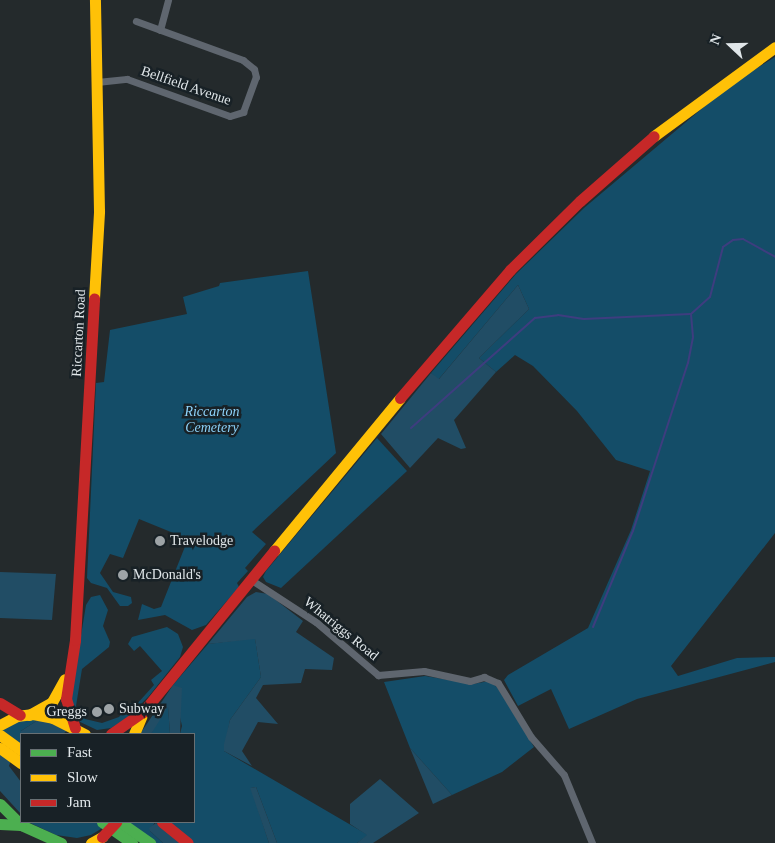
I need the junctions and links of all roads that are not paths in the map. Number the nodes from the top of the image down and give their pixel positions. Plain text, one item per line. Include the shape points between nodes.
1 (95, 0) edge
2 (168, 0) edge
3 (136, 21) dead end
4 (160, 30) junction
5 (775, 47) edge
6 (97, 82) junction
7 (253, 581) junction
8 (70, 666) junction
9 (0, 703) edge
10 (143, 712) junction
11 (24, 715) junction
12 (3, 723) edge
13 (75, 728) junction
14 (84, 733) edge
15 (112, 733) edge
16 (134, 733) edge
17 (0, 735) edge
18 (0, 748) edge
19 (20, 749) edge
20 (20, 762) edge
21 (0, 804) edge
22 (103, 823) edge
23 (115, 823) edge
24 (121, 823) edge
25 (163, 823) edge
26 (0, 824) edge
27 (21, 825) junction
28 (35, 838) edge
29 (61, 843) edge
30 (91, 843) edge
31 (132, 843) edge
32 (150, 843) edge
33 (188, 843) edge
34 (592, 843) edge

1 - 6 main road, Riccarton Road
2 - 4 street
3 - 4 street, Bellfield Avenue
4 - 6 street, Bellfield Avenue via 243,60 254,69 256,77 243,112 230,116 127,79
5 - 7 main road via 653,137 580,201 510,270 396,403
6 - 8 main road, Riccarton Road via 98,211 93,351 75,640
7 - 10 main road
7 - 34 street, Whatriggs Road via 316,622 378,675 424,672 470,681 484,677 498,683 531,738 564,775
8 - 11 main road, Riccarton Road via 58,694 46,706
8 - 13 main road, Riccarton Road via 66,699
9 - 11 main road
10 - 15 main road
10 - 16 main road
11 - 12 main road, Riccarton Road
11 - 13 main road via 53,718
13 - 14 main road
17 - 19 main road
18 - 20 main road
21 - 27 main road
22 - 31 main road
23 - 30 main road, bridge
24 - 32 main road
25 - 33 main road
26 - 27 main road
27 - 28 main road
28 - 29 main road

